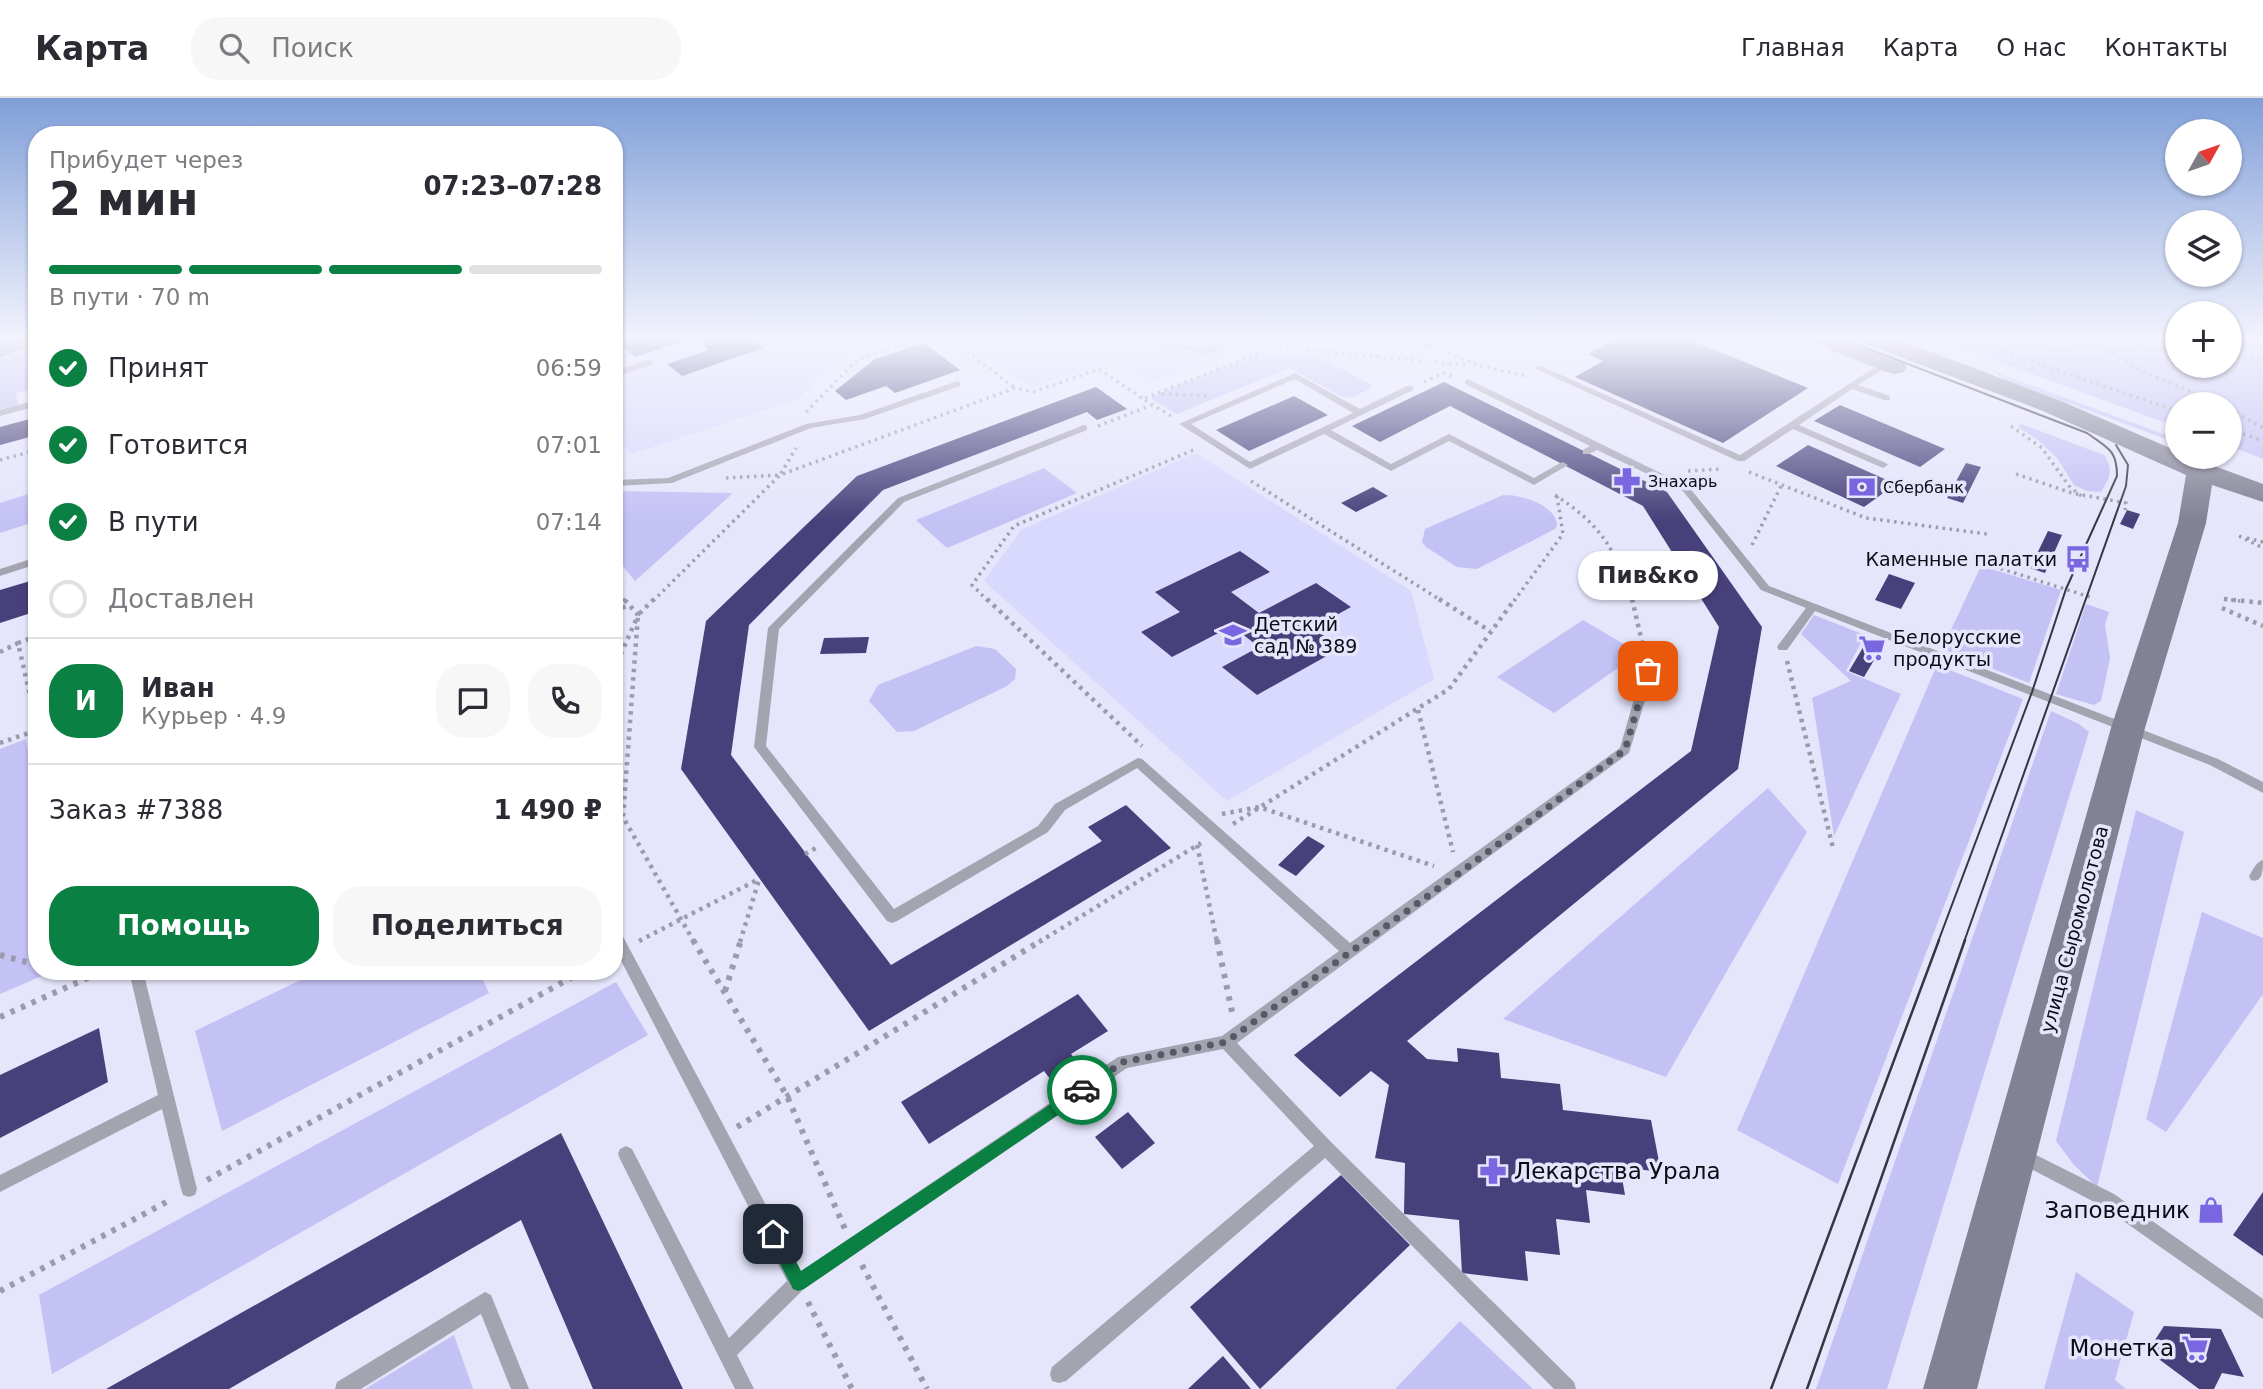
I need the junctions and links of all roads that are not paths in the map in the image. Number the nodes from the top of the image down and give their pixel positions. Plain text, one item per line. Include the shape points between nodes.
1 (913, 399) edge
2 (1241, 399) edge
3 (1336, 399) edge
4 (1388, 399) edge
5 (1503, 399) edge
6 (1608, 399) edge
7 (1832, 399) edge
8 (1988, 399) edge
9 (28, 405) edge
10 (0, 413) edge
11 (1360, 413) junction
12 (1792, 425) junction
13 (1084, 428) road end
14 (1324, 430) junction
15 (1597, 446) junction
16 (1586, 452) dead end
17 (1563, 465) dead end
18 (1883, 465) dead end
19 (2200, 471) junction
20 (623, 483) edge
21 (2263, 494) edge
22 (28, 564) edge
23 (0, 573) edge
24 (1812, 607) junction
25 (1783, 647) road end
26 (1648, 671) road end
27 (2128, 728) junction
28 (2263, 788) edge
29 (623, 947) edge
30 (1349, 951) junction
31 (138, 980) edge
32 (1226, 1042) junction
33 (166, 1099) junction
34 (1325, 1147) junction
35 (2014, 1151) junction
36 (626, 1154) dead end
37 (0, 1184) edge
38 (189, 1189) road end
39 (798, 1283) junction
40 (2263, 1310) edge
41 (727, 1352) junction
42 (1059, 1374) dead end
43 (742, 1388) edge
44 (344, 1389) edge
45 (520, 1389) edge
46 (1567, 1389) edge
47 (1950, 1389) edge

1 - 20 lane via 862,417 809,426 669,481
2 - 14 lane via 1184,424 1250,466
3 - 11 lane
4 - 11 lane
5 - 15 lane
6 - 12 lane via 1741,459
7 - 12 lane
8 - 19 street via 2035,420
9 - 10 lane
11 - 14 lane
12 - 18 lane
13 - 30 lane via 901,499 774,628 760,747 892,916 1043,829 1060,807 1138,762
14 - 17 lane via 1391,468 1449,437 1534,482
15 - 16 lane
15 - 24 lane via 1686,489 1765,587
19 - 21 street
19 - 27 street, улица Сыромолотова via 2192,523
22 - 23 lane
24 - 25 lane
24 - 27 lane
26 - 30 lane via 1625,750
27 - 28 lane via 2214,762
27 - 35 street, улица Сыромолотова
29 - 39 lane
30 - 32 lane
31 - 33 lane
32 - 34 lane
32 - 39 lane via 1123,1062
33 - 37 lane
33 - 38 lane
34 - 42 lane
34 - 46 lane
35 - 40 lane via 2108,1200
35 - 47 street, улица Сыромолотова
36 - 41 lane
39 - 41 lane
41 - 43 lane
44 - 45 lane via 485,1301

